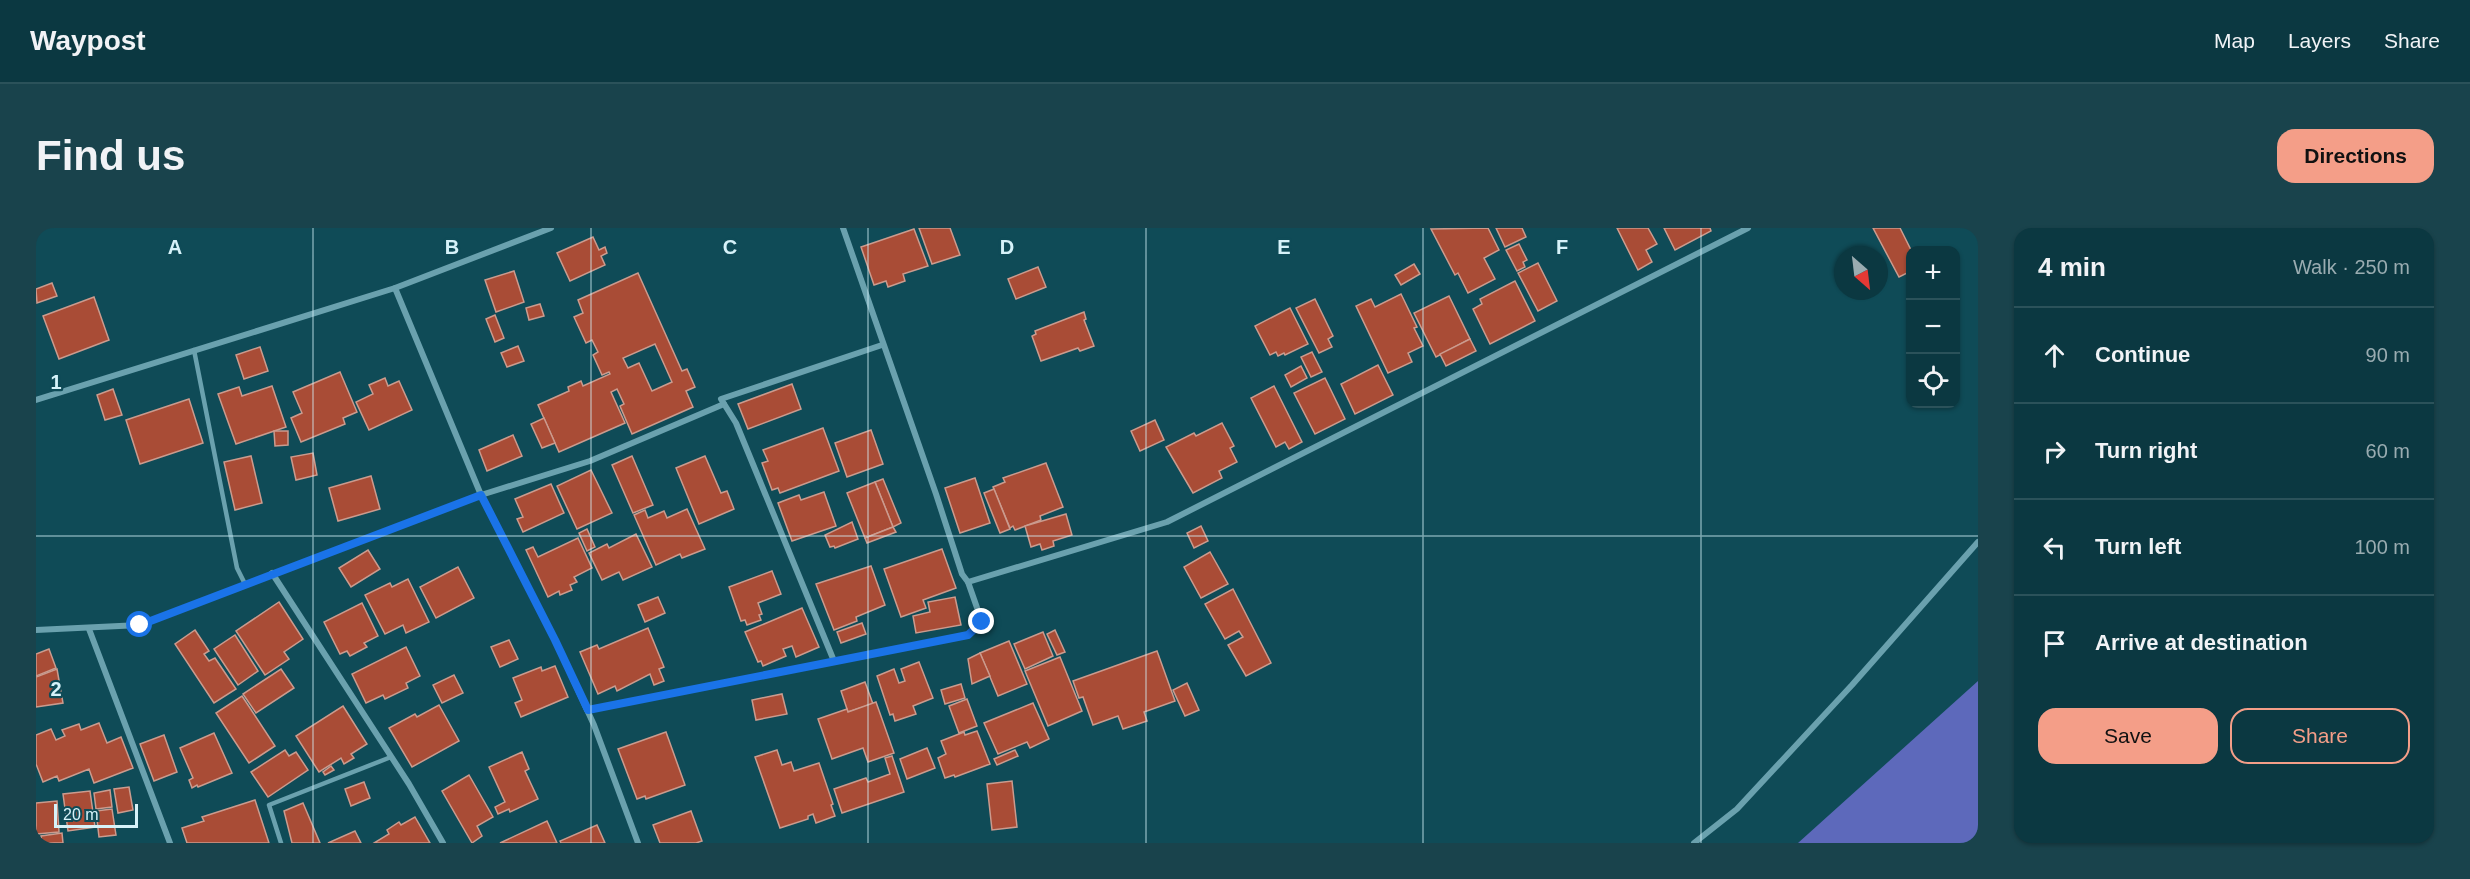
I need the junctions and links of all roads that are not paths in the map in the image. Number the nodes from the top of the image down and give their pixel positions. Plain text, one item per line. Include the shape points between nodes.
1 (551, 228) edge
2 (843, 228) edge
3 (1748, 228) edge
4 (395, 288) junction
5 (882, 345) junction
6 (194, 350) junction
7 (36, 400) edge
8 (724, 404) junction
9 (481, 495) junction
10 (1978, 542) edge
11 (272, 573) junction
12 (968, 582) junction
13 (245, 584) junction
14 (89, 629) junction
15 (36, 630) edge
16 (834, 661) junction
17 (588, 710) junction
18 (391, 757) junction
19 (170, 843) edge
20 (281, 843) edge
21 (443, 843) edge
22 (638, 843) edge
23 (1694, 843) edge

1 - 4 street
2 - 5 street
3 - 12 street via 1167,522
4 - 6 street
4 - 9 street
5 - 8 street via 721,399
5 - 12 street
6 - 7 street
6 - 13 lane via 237,568
8 - 9 street via 590,461
8 - 16 street via 736,423
9 - 11 street
9 - 17 street
10 - 23 street via 1737,809
11 - 13 street
11 - 18 street
12 - 16 street via 982,622 968,635
13 - 14 street via 140,625
14 - 15 street
14 - 19 street
16 - 17 street
17 - 22 street
18 - 20 lane via 269,805
18 - 21 street

